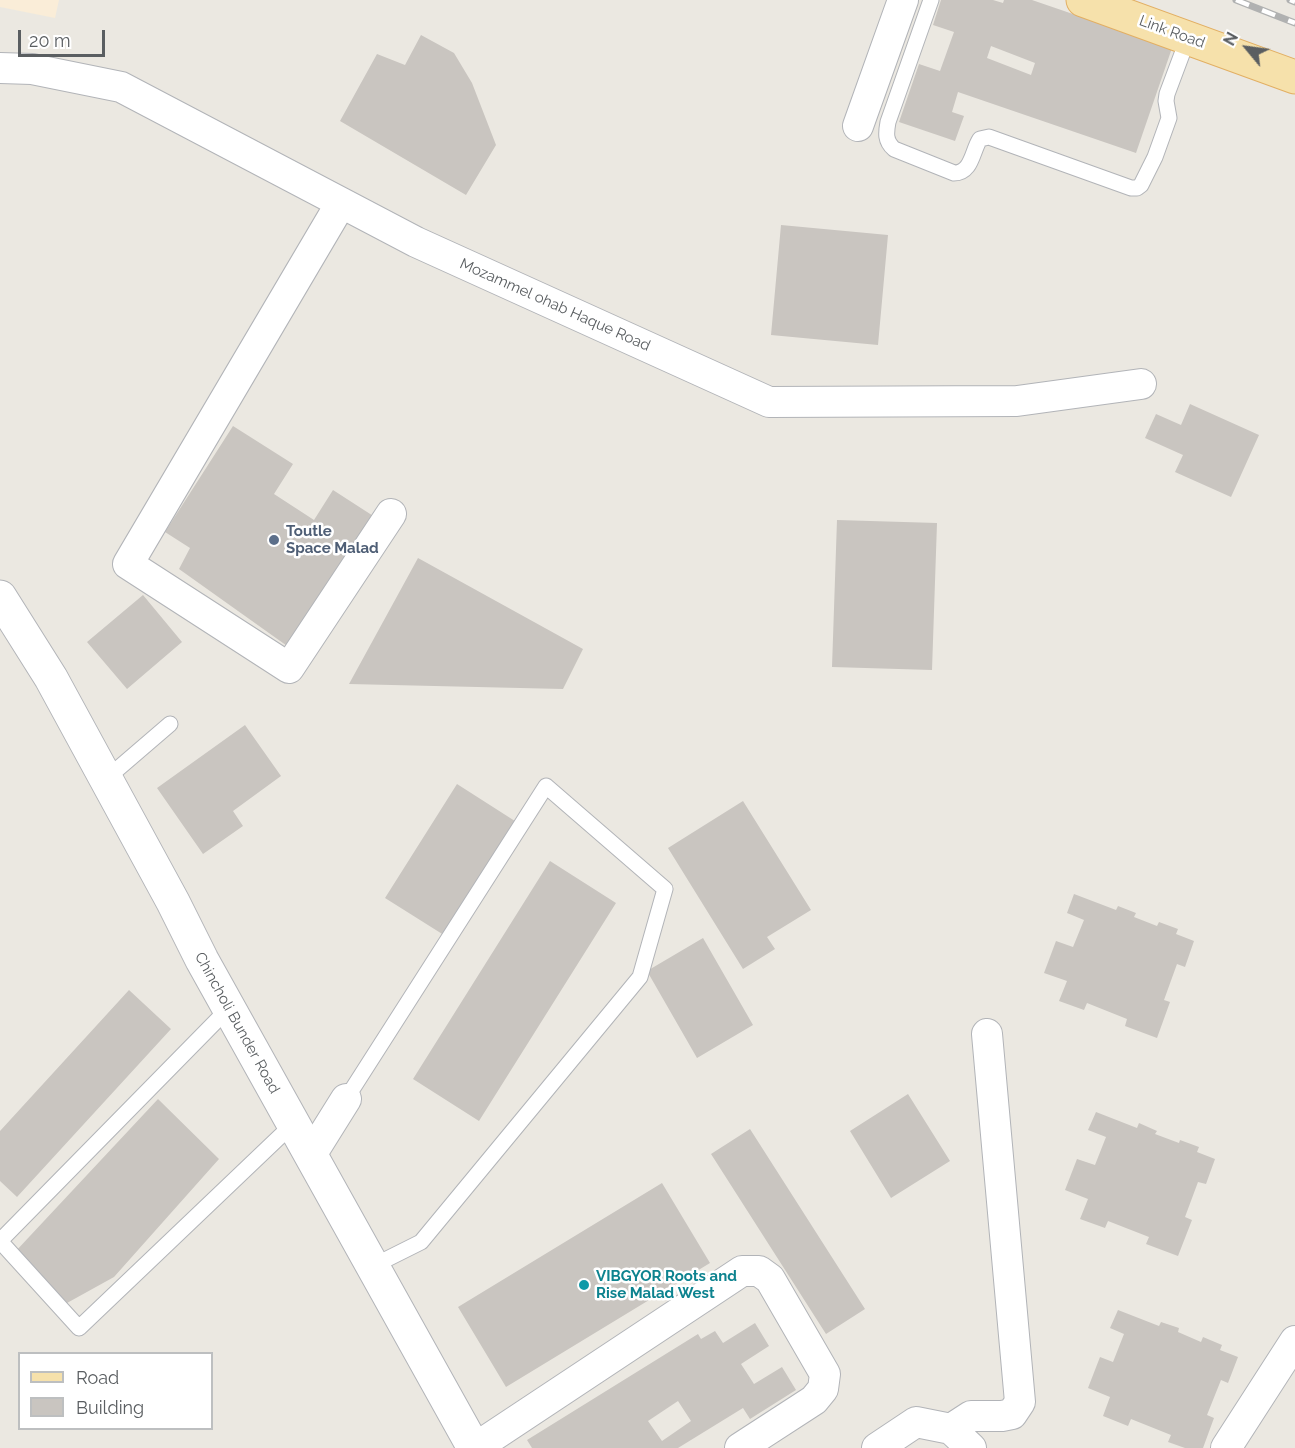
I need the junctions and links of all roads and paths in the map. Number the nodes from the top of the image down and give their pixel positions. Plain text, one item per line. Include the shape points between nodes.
1 (903, 0) edge
2 (931, 0) edge
3 (1083, 0) edge
4 (1188, 38) junction
5 (0, 68) edge
6 (1295, 77) edge
7 (858, 126) dead end
8 (341, 203) junction
9 (1141, 384) dead end
10 (391, 514) dead end
11 (0, 597) edge
12 (170, 724) dead end
13 (106, 779) junction
14 (229, 1008) junction
15 (987, 1034) dead end
16 (346, 1099) joint
17 (293, 1124) junction
18 (310, 1155) junction
19 (373, 1266) junction
20 (1295, 1341) edge
21 (961, 1438) edge
22 (475, 1448) edge
23 (740, 1448) edge
24 (877, 1448) edge
25 (1226, 1448) edge

1 - 7 street
2 - 4 lane via 888,122 887,140 894,149 959,173 967,167 980,139 988,137 1137,188 1155,157 1169,118 1167,94
3 - 4 main road, Link Road
4 - 6 main road, Link Road
5 - 8 street, Mozammel ohab Haque Road via 32,69 121,87
8 - 9 street, Mozammel ohab Haque Road via 416,242 769,402 1017,401
8 - 10 street via 128,564 289,668
11 - 13 street, Chincholi Bunder Road via 51,678
12 - 13 lane
13 - 14 street, Chincholi Bunder Road
14 - 17 street, Chincholi Bunder Road
14 - 17 lane via 0,1241 79,1328
15 - 21 street via 1020,1402 1012,1414 971,1416
16 - 18 street
16 - 19 lane via 546,786 665,889 640,977 420,1242
17 - 18 street, Chincholi Bunder Road
18 - 19 street, Chincholi Bunder Road
19 - 22 street, Chincholi Bunder Road
20 - 25 street
21 - 24 street via 916,1422
22 - 23 street via 742,1272 759,1271 770,1279 825,1374 823,1389 814,1400

